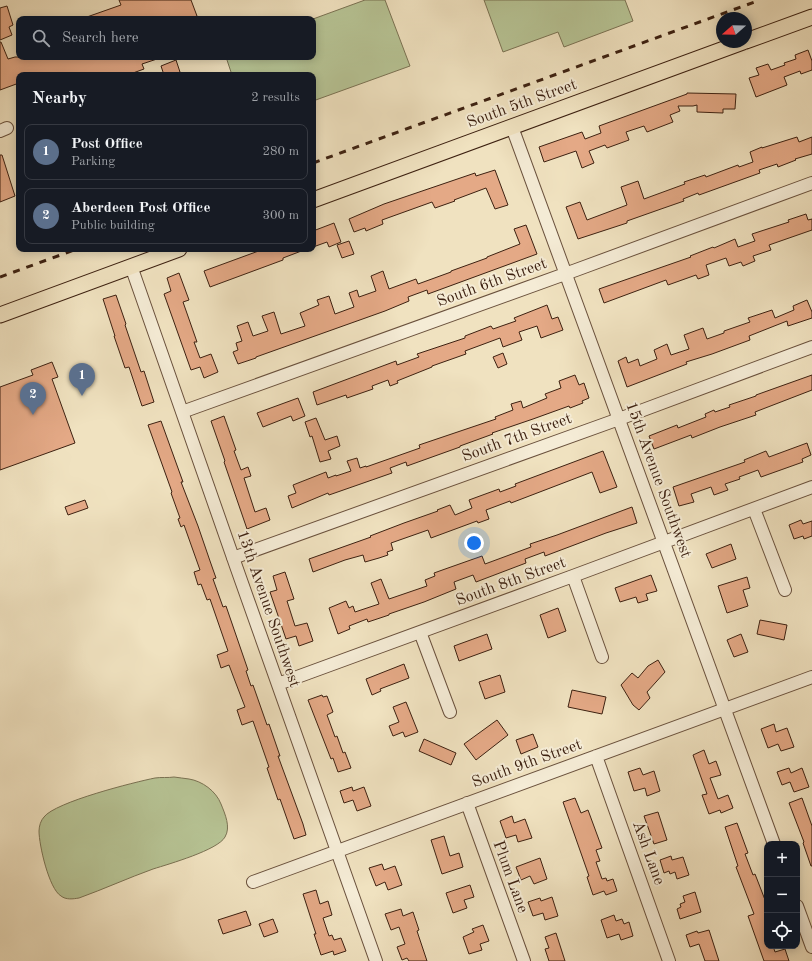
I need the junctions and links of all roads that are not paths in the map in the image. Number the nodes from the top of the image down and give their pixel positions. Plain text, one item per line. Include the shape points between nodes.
1 (812, 17) edge
2 (752, 39) edge
3 (729, 48) edge
4 (512, 127) junction
5 (812, 183) edge
6 (316, 199) edge
7 (171, 252) edge
8 (131, 266) junction
9 (565, 274) junction
10 (0, 315) edge
11 (812, 347) edge
12 (182, 412) junction
13 (619, 419) junction
14 (812, 487) edge
15 (754, 509) junction
16 (664, 542) junction
17 (233, 558) junction
18 (573, 576) junction
19 (785, 590) dead end
20 (420, 632) junction
21 (602, 657) dead end
22 (812, 677) edge
23 (278, 684) junction
24 (725, 709) junction
25 (450, 712) dead end
26 (596, 756) junction
27 (467, 803) junction
28 (773, 841) edge
29 (337, 851) junction
30 (253, 882) dead end
31 (800, 913) edge
32 (812, 947) edge
33 (376, 961) edge
34 (524, 961) edge
35 (669, 961) edge

1 - 2 main road, South 5th Street
3 - 4 main road, South 5th Street
4 - 6 main road, South 5th Street
4 - 9 street, 15th Avenue Southwest
5 - 9 street, South 6th Street
7 - 8 main road
8 - 10 main road
8 - 12 street, 13th Avenue Southwest
9 - 12 street, South 6th Street
9 - 13 street, 15th Avenue Southwest
11 - 13 street, South 7th Street
12 - 17 street, 13th Avenue Southwest
13 - 16 street, 15th Avenue Southwest
13 - 17 street, South 7th Street
14 - 15 street, South 8th Street
15 - 16 street, South 8th Street
15 - 19 street
16 - 18 street, South 8th Street
16 - 24 street, 15th Avenue Southwest
17 - 23 street, 13th Avenue Southwest
18 - 20 street, South 8th Street
18 - 21 street
20 - 23 street, South 8th Street
20 - 25 street
22 - 24 street, South 9th Street
23 - 29 street, 13th Avenue Southwest
24 - 26 street, South 9th Street
24 - 28 street, 15th Avenue Southwest
26 - 27 street, South 9th Street
26 - 35 street, Ash Lane
27 - 29 street, South 9th Street
27 - 34 street, Plum Lane
29 - 30 street, South 9th Street
29 - 33 street, 13th Avenue Southwest
31 - 32 street

